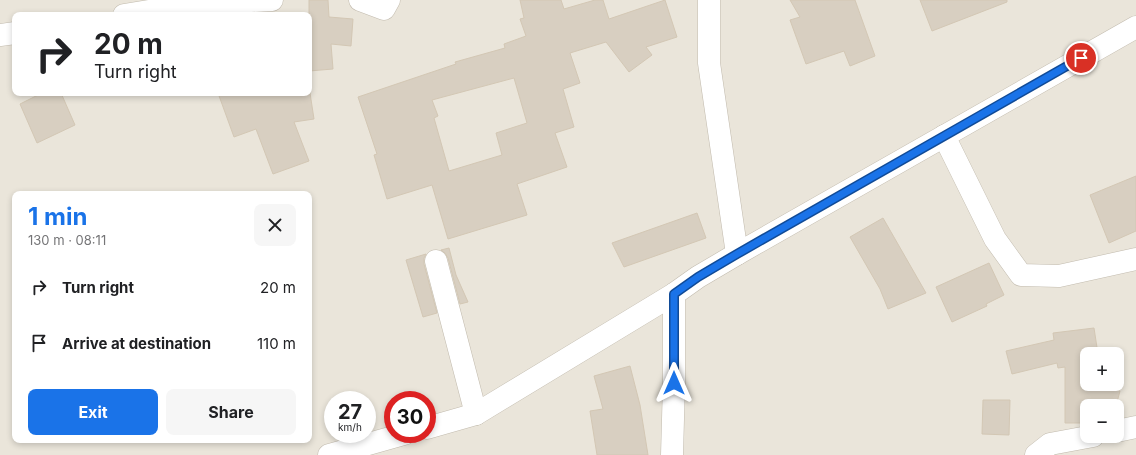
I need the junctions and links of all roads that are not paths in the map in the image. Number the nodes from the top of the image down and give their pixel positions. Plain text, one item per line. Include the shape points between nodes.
1 (272, 0) edge
2 (360, 0) edge
3 (389, 0) edge
4 (709, 0) edge
5 (143, 12) edge
6 (1136, 27) edge
7 (12, 33) edge
8 (0, 35) edge
9 (944, 136) junction
10 (737, 254) junction
11 (1136, 259) edge
12 (436, 261) dead end
13 (674, 294) junction
14 (476, 414) junction
15 (436, 425) edge
16 (1136, 427) edge
17 (1124, 430) edge
18 (1080, 438) edge
19 (384, 440) edge
20 (329, 455) edge
21 (672, 455) edge
22 (1036, 455) edge

1 - 5 street via 193,4
2 - 3 street via 384,9
4 - 10 street via 709,63
6 - 9 street
7 - 8 street
9 - 10 street
9 - 11 street via 995,238 1021,274 1059,276
10 - 13 street
12 - 14 street
13 - 14 street
13 - 21 street
14 - 15 street
16 - 17 street
18 - 22 street via 1050,444
19 - 20 street

